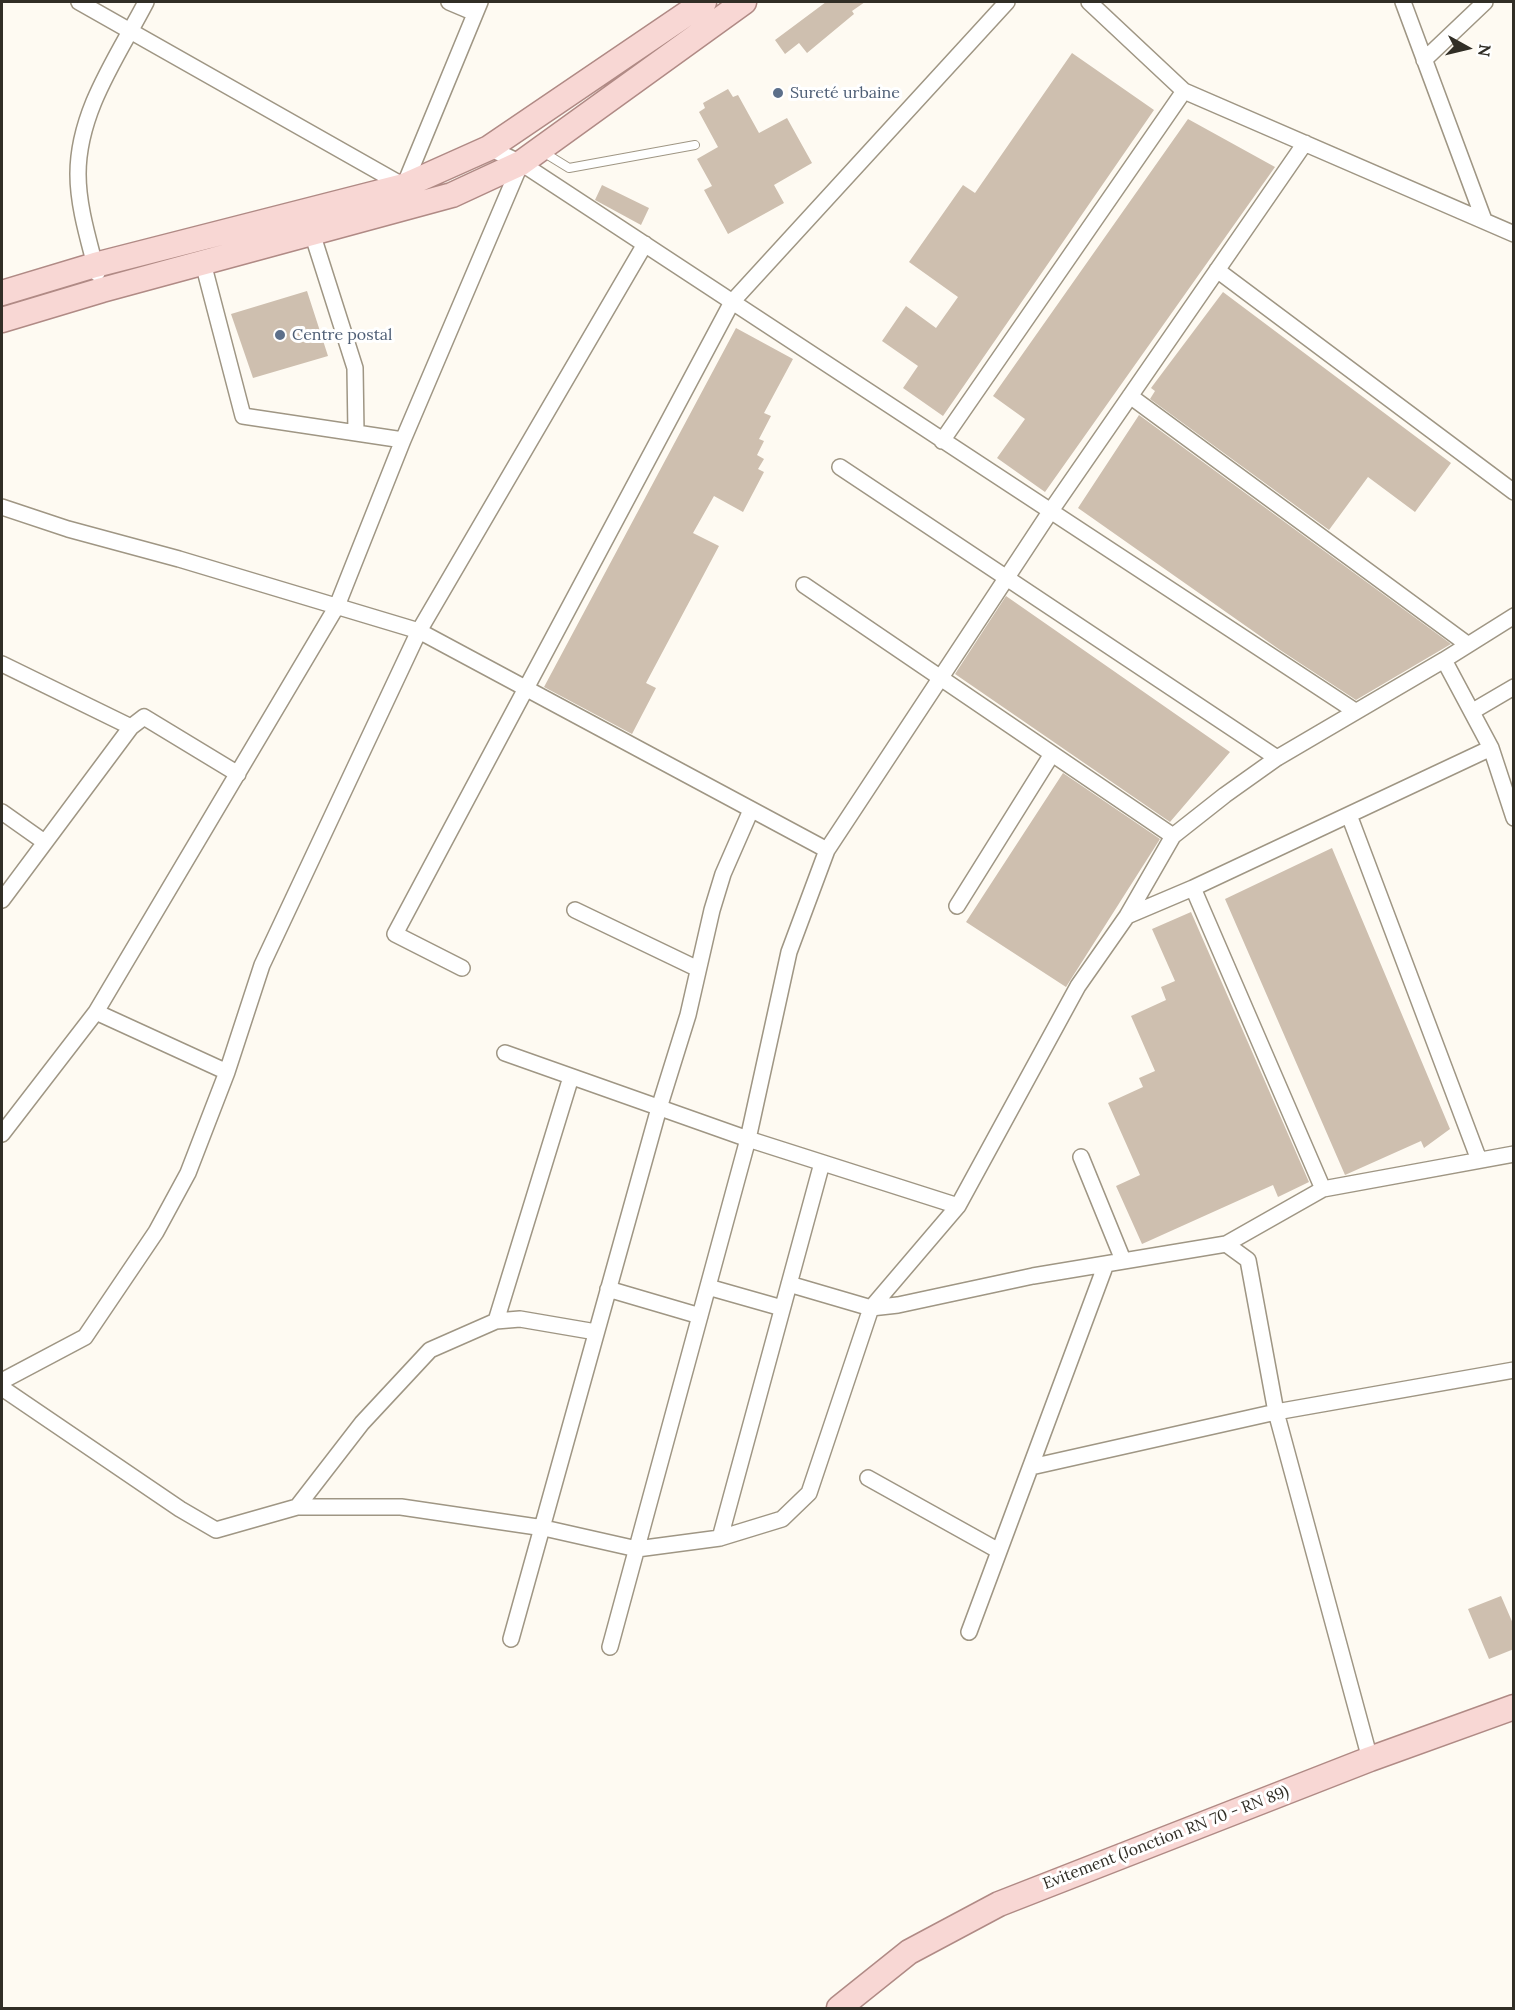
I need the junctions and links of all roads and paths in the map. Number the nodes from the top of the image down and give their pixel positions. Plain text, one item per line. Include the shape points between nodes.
1 (79, 2) edge
2 (146, 2) edge
3 (449, 2) edge
4 (704, 2) edge
5 (744, 2) edge
6 (1007, 2) edge
7 (1089, 2) edge
8 (1403, 2) edge
9 (1485, 2) edge
10 (477, 7) edge
11 (131, 31) junction
12 (1424, 60) junction
13 (1184, 91) junction
14 (1305, 143) junction
15 (695, 145) dead end
16 (489, 148) junction
17 (530, 157) junction
18 (404, 186) junction
19 (1484, 220) junction
20 (312, 232) junction
21 (1514, 234) edge
22 (645, 244) junction
23 (203, 262) junction
24 (95, 265) junction
25 (1217, 270) junction
26 (102, 290) junction
27 (2, 293) edge
28 (732, 302) junction
29 (2, 320) edge
30 (1130, 396) junction
31 (356, 433) junction
32 (403, 440) junction
33 (942, 441) junction
34 (840, 467) dead end
35 (1514, 492) edge
36 (2, 507) edge
37 (1050, 512) junction
38 (1006, 578) junction
39 (804, 585) dead end
40 (337, 606) junction
41 (1514, 616) edge
42 (419, 631) junction
43 (1467, 644) junction
44 (1444, 660) junction
45 (2, 664) edge
46 (940, 678) junction
47 (1514, 687) edge
48 (525, 688) junction
49 (1355, 711) junction
50 (1473, 711) junction
51 (131, 727) junction
52 (1491, 748) junction
53 (1052, 754) junction
54 (1277, 758) junction
55 (238, 774) junction
56 (751, 810) junction
57 (2, 812) edge
58 (1349, 815) junction
59 (1514, 818) edge
60 (1173, 836) junction
61 (43, 841) junction
62 (827, 850) junction
63 (1193, 888) junction
64 (2, 900) edge
65 (957, 906) dead end
66 (574, 910) dead end
67 (1127, 916) junction
68 (462, 968) dead end
69 (698, 969) junction
70 (96, 1012) junction
71 (505, 1053) dead end
72 (227, 1072) junction
73 (571, 1077) junction
74 (659, 1108) junction
75 (2, 1134) edge
76 (748, 1139) junction
77 (1514, 1154) edge
78 (1081, 1157) dead end
79 (1479, 1160) junction
80 (822, 1163) junction
81 (1323, 1189) junction
82 (958, 1206) junction
83 (1227, 1244) junction
84 (1123, 1260) junction
85 (1106, 1264) junction
86 (789, 1284) junction
87 (708, 1287) junction
88 (608, 1289) junction
89 (782, 1308) junction
90 (871, 1308) junction
91 (700, 1316) junction
92 (496, 1321) junction
93 (596, 1332) junction
94 (1514, 1370) edge
95 (2, 1381) edge
96 (2, 1388) edge
97 (1276, 1412) junction
98 (1031, 1467) junction
99 (868, 1478) dead end
100 (297, 1507) junction
101 (544, 1528) junction
102 (720, 1538) junction
103 (637, 1549) junction
104 (999, 1551) junction
105 (969, 1632) dead end
106 (511, 1639) dead end
107 (610, 1647) dead end
108 (1514, 1707) edge
109 (1370, 1759) junction
110 (839, 2008) edge

1 - 11 street
2 - 11 street
3 - 10 street
4 - 16 main road
5 - 17 main road
6 - 28 street
7 - 13 street
8 - 12 street
9 - 12 street
10 - 18 street
11 - 18 street
11 - 24 street via 97,95 83,133 78,174
12 - 19 street
13 - 14 street
13 - 33 street
14 - 19 street
14 - 25 street
15 - 17 lane via 569,168
16 - 17 street
16 - 18 main road
17 - 20 main road via 452,195
17 - 22 street
17 - 32 street
18 - 24 main road
19 - 21 street
20 - 23 main road
20 - 31 street via 355,368
22 - 28 street
22 - 42 street
23 - 26 main road
23 - 31 street via 243,416
24 - 26 street
24 - 27 main road
25 - 30 street
25 - 35 street
26 - 29 main road
28 - 33 street
28 - 48 street
30 - 37 street
30 - 43 street
31 - 32 street
32 - 40 street
33 - 37 street
34 - 38 street
36 - 40 street
37 - 38 street
37 - 49 street
38 - 46 street
38 - 54 street
39 - 46 street
40 - 42 street
40 - 55 street
41 - 43 street
42 - 48 street
42 - 72 street via 262,965
43 - 44 street
44 - 49 street
44 - 50 street
45 - 51 street
46 - 53 street
46 - 62 street
47 - 50 street
48 - 56 street
48 - 68 street via 395,934
49 - 54 street
50 - 52 street
51 - 55 street via 144,717
51 - 61 street
52 - 58 street
52 - 59 street
53 - 60 street
53 - 65 street
54 - 60 street
55 - 70 street
56 - 62 street
56 - 69 street via 723,874
57 - 61 street
58 - 63 street
58 - 79 street
60 - 67 street
61 - 64 street
62 - 76 street via 789,952
63 - 67 street
63 - 81 street
66 - 69 street
67 - 82 street via 1078,986
69 - 74 street
70 - 72 street
70 - 75 street
71 - 73 street
72 - 95 street via 183,1182 156,1232 85,1338
73 - 74 street
73 - 92 street
74 - 76 street
74 - 88 street
76 - 80 street
76 - 87 street
77 - 79 street
78 - 84 street
79 - 81 street
80 - 82 street
80 - 86 street
81 - 83 street
82 - 90 street
83 - 84 street
83 - 97 street via 1248,1260
84 - 85 street
85 - 90 street
85 - 98 street
86 - 89 street
86 - 90 street
87 - 89 street
87 - 91 street
88 - 91 street
88 - 93 street
89 - 102 street
90 - 102 street via 809,1493 782,1519
91 - 103 street
92 - 93 street via 520,1319
92 - 100 street via 429,1350 363,1423
93 - 101 street
94 - 97 street
96 - 100 street via 216,1530
97 - 98 street
97 - 109 street
98 - 104 street
99 - 104 street
100 - 101 street via 401,1508
101 - 103 street
101 - 106 street
102 - 103 street
103 - 107 street
104 - 105 street
108 - 109 main road, Evitement (Jonction RN 70 - RN 89)
109 - 110 main road, Evitement (Jonction RN 70 - RN 89) via 999,1904 909,1952

